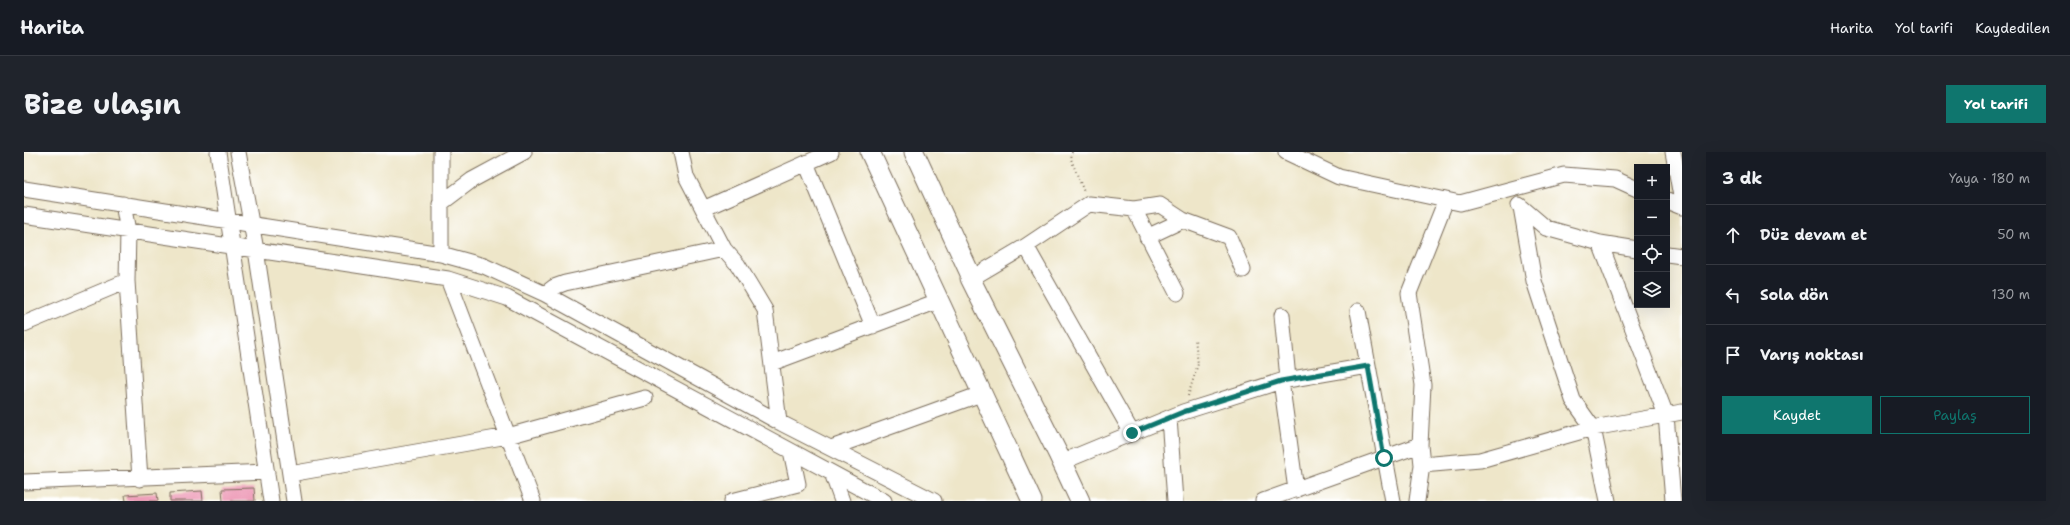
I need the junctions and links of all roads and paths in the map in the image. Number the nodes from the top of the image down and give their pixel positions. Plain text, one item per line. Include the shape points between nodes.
1 (218, 152) edge
2 (238, 152) edge
3 (441, 152) edge
4 (524, 152) edge
5 (681, 152) edge
6 (831, 152) edge
7 (870, 152) edge
8 (914, 152) edge
9 (1072, 152) edge
10 (1286, 152) edge
11 (1307, 152) edge
12 (1673, 152) edge
13 (806, 163) junction
14 (1339, 177) junction
15 (1634, 188) edge
16 (24, 189) edge
17 (1503, 192) junction
18 (1446, 200) junction
19 (1670, 202) edge
20 (1682, 202) edge
21 (123, 204) junction
22 (440, 204) junction
23 (1089, 204) junction
24 (1521, 207) junction
25 (1682, 207) edge
26 (703, 209) junction
27 (1134, 209) junction
28 (24, 215) edge
29 (1183, 220) junction
30 (229, 221) junction
31 (251, 223) junction
32 (128, 231) junction
33 (1147, 237) junction
34 (1600, 243) junction
35 (1026, 246) junction
36 (233, 247) junction
37 (724, 249) junction
38 (1634, 249) edge
39 (256, 250) junction
40 (441, 254) junction
41 (1670, 254) edge
42 (1682, 256) edge
43 (1243, 270) dead end
44 (972, 278) junction
45 (448, 279) junction
46 (127, 281) junction
47 (1177, 293) dead end
48 (545, 294) junction
49 (938, 301) junction
50 (1358, 311) dead end
51 (1282, 315) dead end
52 (24, 324) edge
53 (873, 326) junction
54 (1195, 339) dead end
55 (772, 363) junction
56 (1368, 366) junction
57 (1284, 380) junction
58 (981, 394) junction
59 (645, 398) dead end
60 (1682, 412) edge
61 (1176, 415) junction
62 (1666, 415) junction
63 (779, 422) junction
64 (1593, 428) junction
65 (1132, 433) junction
66 (508, 436) junction
67 (1420, 445) junction
68 (831, 448) junction
69 (790, 451) junction
70 (1384, 458) junction
71 (1062, 462) junction
72 (1422, 465) junction
73 (267, 472) junction
74 (832, 473) junction
75 (290, 474) junction
76 (140, 479) junction
77 (24, 482) edge
78 (1296, 490) junction
79 (271, 501) edge
80 (294, 501) edge
81 (534, 501) edge
82 (732, 501) edge
83 (842, 501) edge
84 (884, 501) edge
85 (934, 501) edge
86 (1032, 501) edge
87 (1080, 501) edge
88 (1175, 501) edge
89 (1263, 501) edge
90 (1393, 501) edge
91 (1417, 501) edge
92 (1608, 501) edge
93 (1674, 501) edge

1 - 30 street
2 - 31 street
3 - 22 street
4 - 22 street via 472,180
5 - 26 street via 686,176
6 - 13 street
7 - 49 main road
8 - 44 main road
9 - 23 path via 1071,159
10 - 14 street
11 - 14 street
12 - 20 street
13 - 26 street
13 - 53 street
14 - 18 street
15 - 17 street via 1615,180 1564,175
16 - 21 street
17 - 18 street via 1460,203
17 - 24 street
18 - 67 street via 1409,293 1423,385
19 - 25 street
21 - 30 street
21 - 32 street
22 - 40 street
23 - 27 street
23 - 35 street
24 - 34 street via 1546,228
24 - 64 street via 1534,281 1573,400
26 - 37 street
27 - 29 street via 1160,205
27 - 33 street
28 - 32 street
29 - 33 street
29 - 43 street via 1229,237
30 - 31 street
30 - 36 street
31 - 39 street
31 - 40 street
32 - 36 street
32 - 46 street
33 - 47 street
34 - 38 street
34 - 62 street
35 - 44 street
35 - 65 street
36 - 39 street
36 - 73 street
37 - 48 street via 565,283
37 - 55 street via 738,265 766,310
39 - 45 street
39 - 75 street
40 - 48 street via 484,266
41 - 42 street
44 - 71 main road
45 - 66 street
45 - 69 street via 507,298
46 - 52 street
46 - 76 street
48 - 63 street
49 - 53 street
49 - 58 main road
50 - 56 street
51 - 57 street
53 - 55 street
54 - 61 path via 1198,364
55 - 63 street
56 - 57 street
56 - 70 street
57 - 61 street
57 - 78 street
58 - 68 street
58 - 86 main road
59 - 66 street
60 - 62 street
61 - 65 street
61 - 88 street
62 - 64 street
62 - 93 street
63 - 68 street
64 - 72 street via 1480,460
64 - 92 street
65 - 71 street
66 - 75 street
66 - 81 street
67 - 70 street
67 - 72 street
68 - 85 street
69 - 74 street
69 - 82 street via 798,484
70 - 78 street
70 - 90 street
71 - 87 main road
72 - 91 street
73 - 76 street
73 - 79 street
74 - 83 street
74 - 84 street
75 - 80 street
76 - 77 street
78 - 89 street

